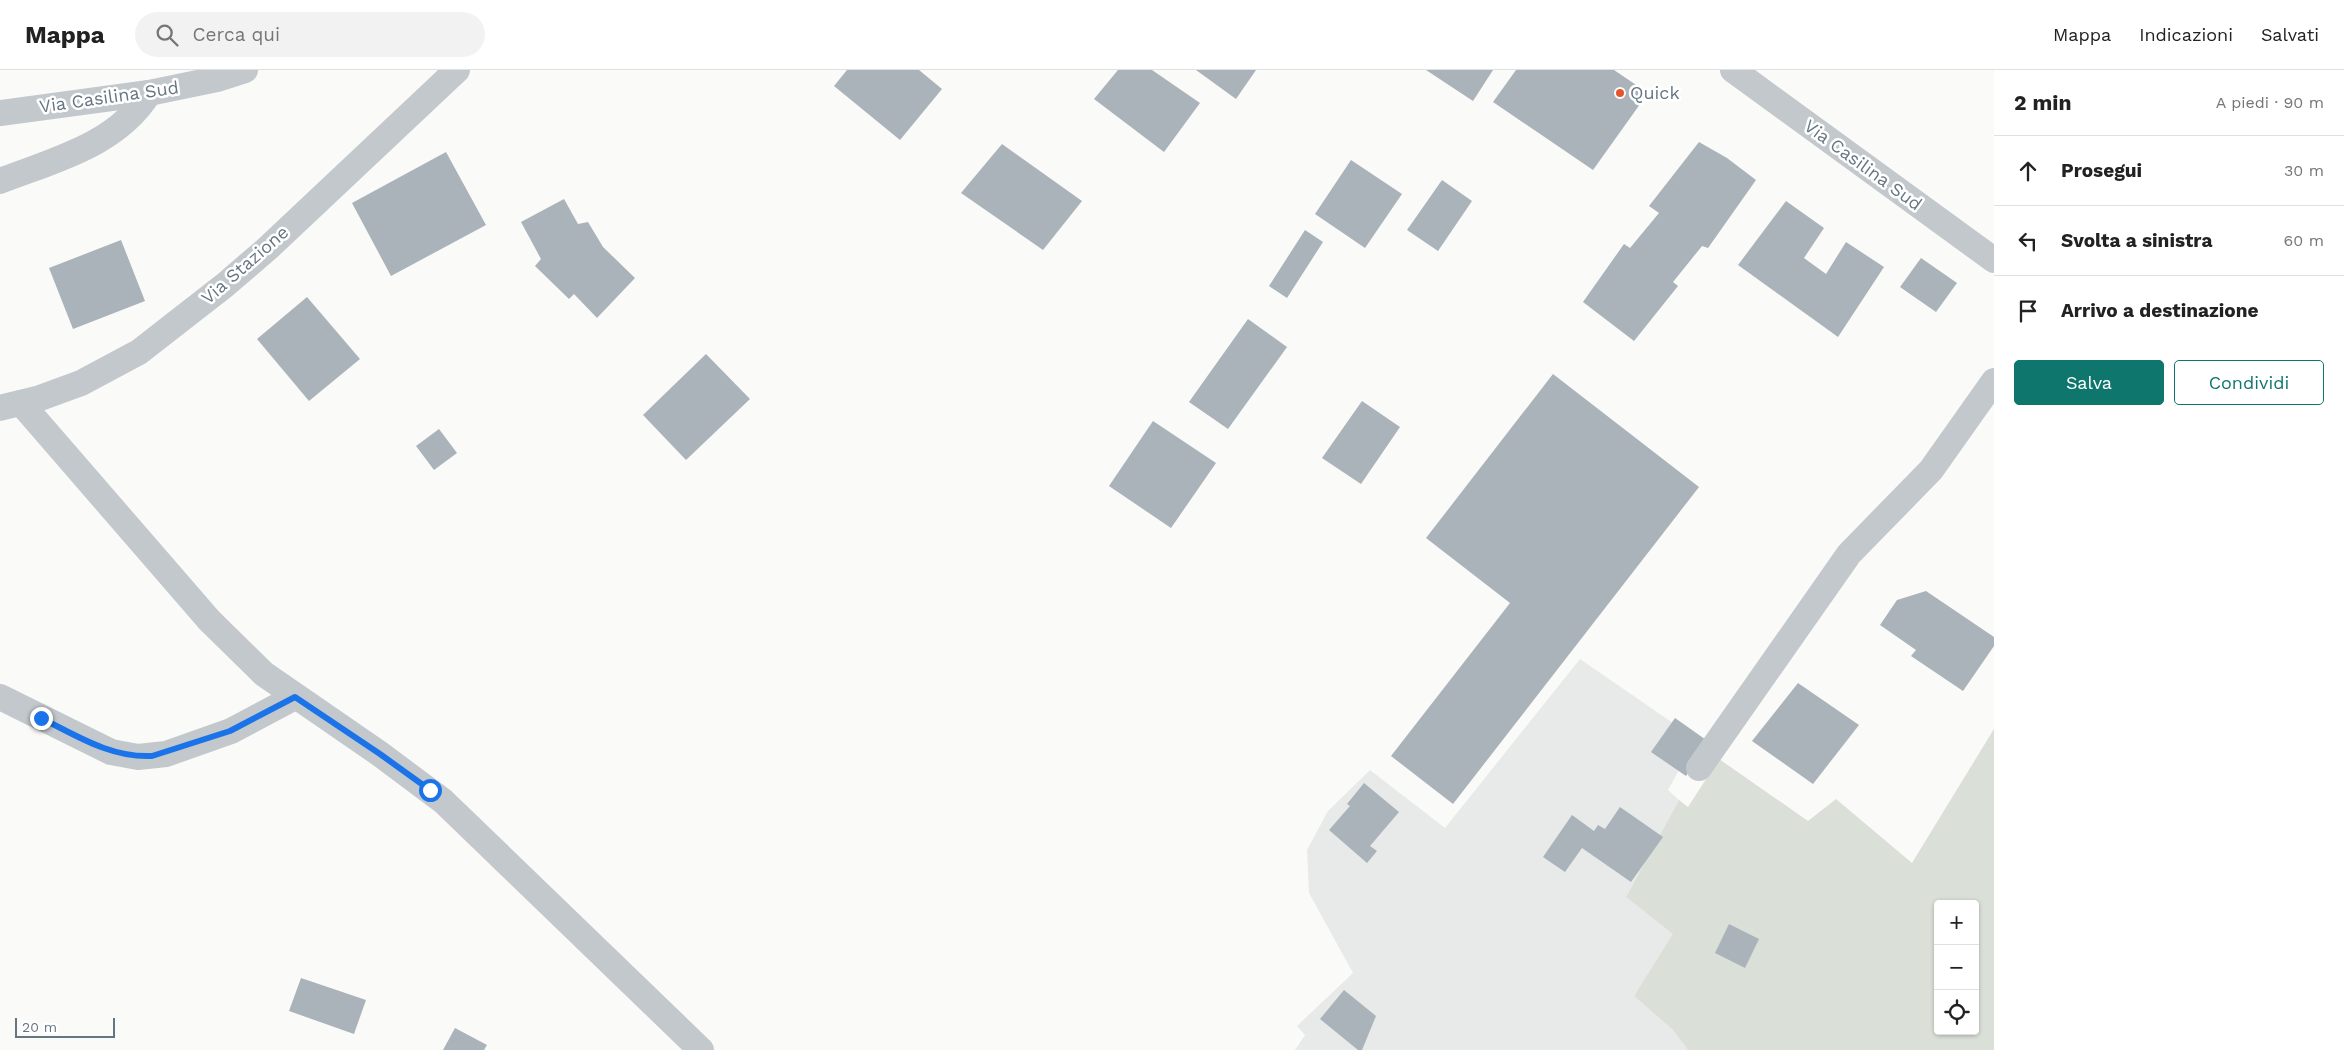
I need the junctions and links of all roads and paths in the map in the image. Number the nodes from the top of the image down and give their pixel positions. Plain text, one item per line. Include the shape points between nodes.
1 (245, 70) edge
2 (457, 70) edge
3 (1733, 70) edge
4 (149, 93) junction
5 (0, 113) edge
6 (0, 181) edge
7 (1994, 260) edge
8 (1994, 381) edge
9 (11, 405) edge
10 (0, 697) edge
11 (295, 697) junction
12 (1699, 768) dead end
13 (701, 1050) edge

1 - 4 street, Via Casilina Sud
2 - 9 street, Via Stazione via 268,248 139,352 82,382
3 - 7 street, Via Casilina Sud
4 - 5 street, Via Casilina Sud
4 - 6 street via 132,117 108,136
8 - 12 street via 1931,470 1872,528 1844,561
9 - 11 street via 224,636 264,674
10 - 11 street via 110,752 138,757 166,754 230,731
11 - 13 street via 443,801

